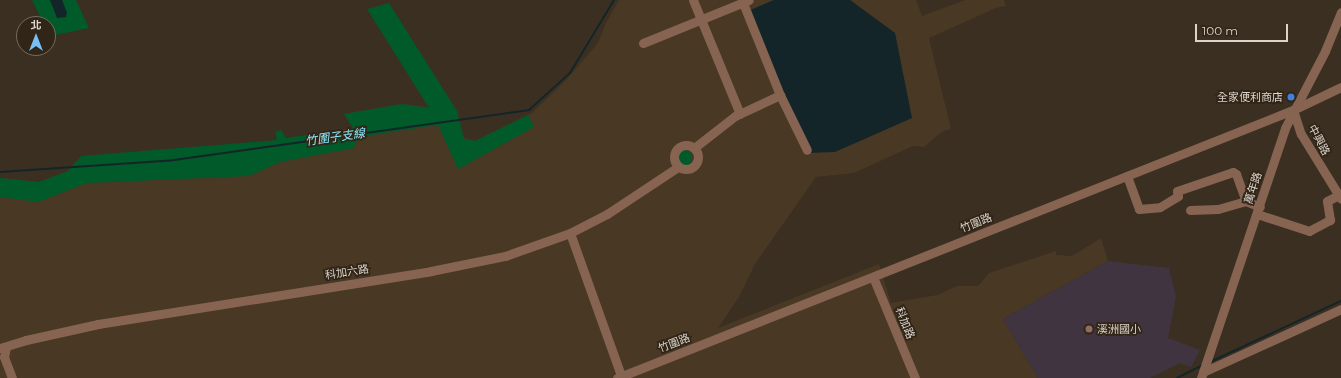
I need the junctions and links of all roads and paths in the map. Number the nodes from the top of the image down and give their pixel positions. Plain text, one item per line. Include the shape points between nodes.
1 (694, 0) edge
2 (746, 1) edge
3 (1341, 12) edge
4 (701, 19) junction
5 (644, 43) dead end
6 (1341, 87) edge
7 (780, 95) junction
8 (1293, 110) junction
9 (740, 114) junction
10 (694, 148) junction
11 (807, 150) dead end
12 (678, 167) junction
13 (1127, 176) junction
14 (1340, 197) edge
15 (1246, 201) junction
16 (1190, 210) dead end
17 (1258, 210) junction
18 (570, 233) junction
19 (874, 277) junction
20 (1341, 309) edge
21 (3, 348) edge
22 (1204, 369) edge
23 (620, 377) edge
24 (12, 378) edge
25 (915, 378) edge

1 - 4 street
2 - 4 street
2 - 7 street
3 - 8 street, 萬年路 via 1325,51
4 - 5 street
4 - 9 street
6 - 8 street, 竹圍路
7 - 9 street
7 - 11 street
8 - 13 street, 竹圍路
8 - 14 street, 中興路 via 1301,134
8 - 17 street, 萬年路
9 - 10 street
10 - 12 street via 698,159 694,167 686,170
10 - 12 street via 687,145 676,149 674,157
12 - 18 street, 科加六路 via 607,214
13 - 15 street via 1139,209 1160,207 1178,196 1177,191 1233,172
13 - 19 street, 竹圍路
14 - 17 street via 1327,201 1330,220 1308,231
15 - 16 street via 1218,210
15 - 17 street
17 - 22 street, 萬年路
18 - 21 street, 科加六路 via 505,256 468,264 98,324 26,340
18 - 23 street
19 - 23 street, 竹圍路
19 - 25 street, 科加路
20 - 22 street
21 - 24 street

